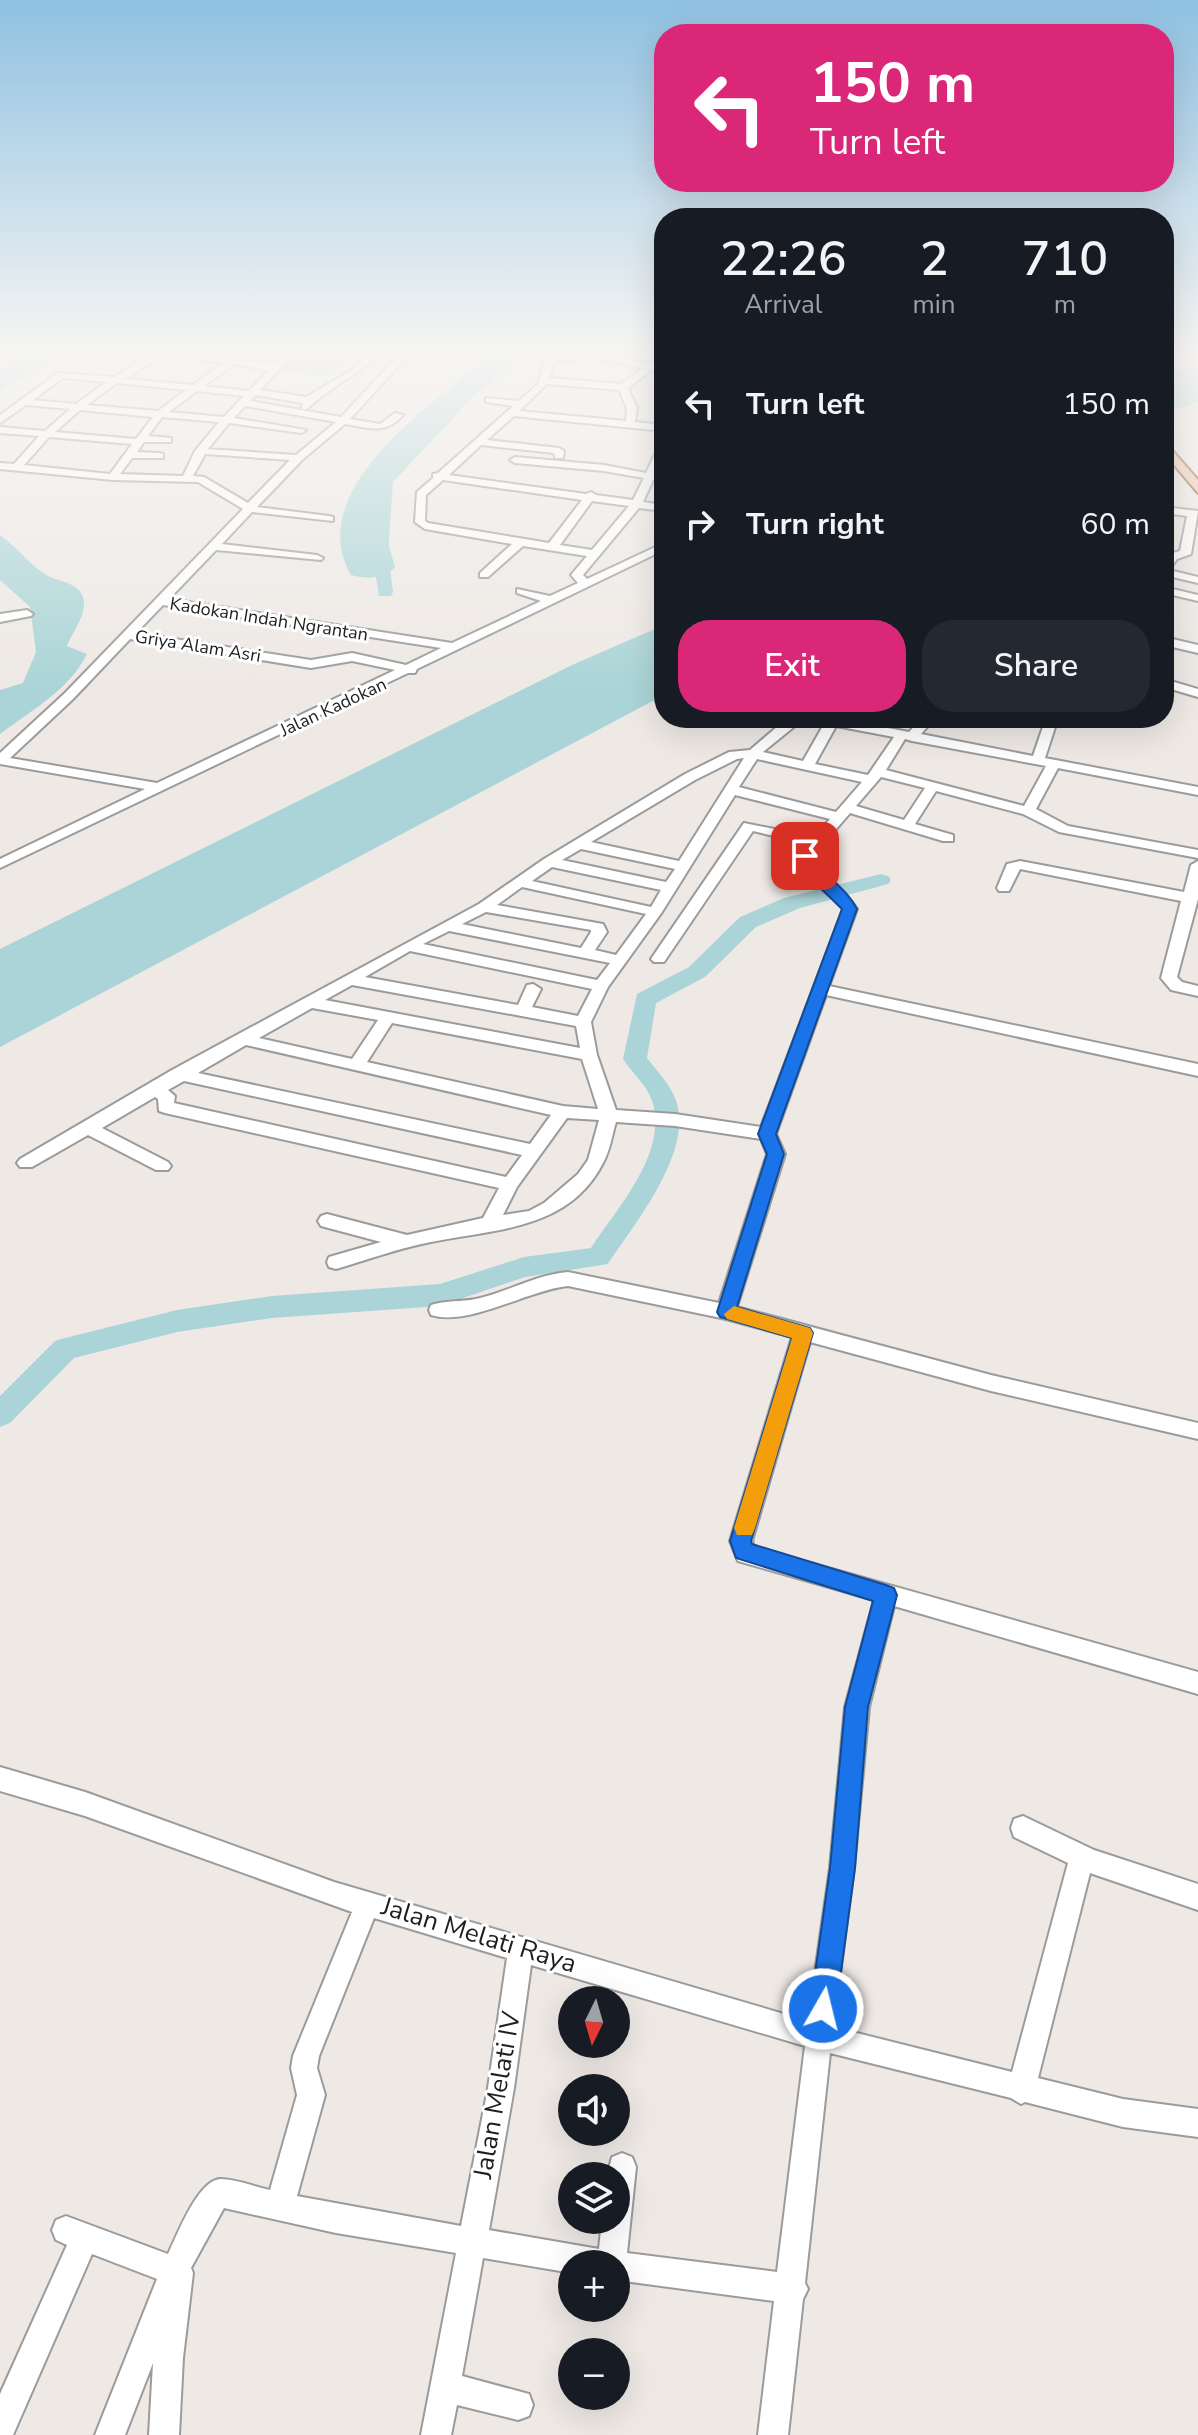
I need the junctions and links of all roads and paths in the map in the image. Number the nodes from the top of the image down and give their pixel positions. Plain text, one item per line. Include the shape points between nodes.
1 (21, 462) edge
2 (124, 462) edge
3 (195, 462) edge
4 (295, 462) edge
5 (456, 462) edge
6 (530, 462) edge
7 (0, 466) edge
8 (1191, 466) edge
9 (17, 467) junction
10 (654, 468) edge
11 (651, 475) junction
12 (437, 476) junction
13 (654, 476) edge
14 (113, 477) junction
15 (187, 478) junction
16 (1198, 489) edge
17 (591, 495) junction
18 (638, 502) junction
19 (654, 506) edge
20 (250, 509) junction
21 (1174, 511) edge
22 (1195, 514) edge
23 (329, 519) dead end
24 (522, 541) junction
25 (212, 546) junction
26 (553, 546) junction
27 (654, 551) edge
28 (595, 554) junction
29 (1174, 556) edge
30 (317, 558) dead end
31 (1174, 574) edge
32 (484, 575) dead end
33 (1198, 580) edge
34 (585, 584) junction
35 (521, 591) dead end
36 (1174, 592) edge
37 (1198, 598) edge
38 (551, 600) junction
39 (159, 601) junction
40 (27, 614) dead end
41 (0, 618) edge
42 (126, 635) junction
43 (1174, 643) edge
44 (456, 647) junction
45 (1198, 649) edge
46 (411, 670) junction
47 (1174, 686) edge
48 (1198, 693) edge
49 (784, 728) edge
50 (828, 728) edge
51 (877, 728) edge
52 (917, 728) edge
53 (1049, 728) edge
54 (907, 736) junction
55 (753, 754) junction
56 (0, 760) edge
57 (1038, 760) junction
58 (1054, 763) junction
59 (807, 766) junction
60 (875, 776) junction
61 (933, 786) junction
62 (160, 788) junction
63 (733, 790) junction
64 (1198, 791) edge
65 (843, 812) junction
66 (1031, 813) junction
67 (907, 826) junction
68 (948, 838) dead end
69 (815, 841) junction
70 (579, 844) junction
71 (1198, 854) edge
72 (549, 862) junction
73 (0, 864) edge
74 (1198, 865) edge
75 (682, 866) junction
76 (518, 882) junction
77 (669, 887) junction
78 (1004, 888) dead end
79 (1191, 898) junction
80 (484, 907) junction
81 (655, 912) junction
82 (449, 926) junction
83 (1181, 934) junction
84 (1198, 937) edge
85 (408, 946) junction
86 (586, 952) junction
87 (659, 959) dead end
88 (619, 960) junction
89 (349, 979) junction
90 (601, 986) junction
91 (533, 989) dead end
92 (821, 989) junction
93 (1198, 991) edge
94 (309, 1002) junction
95 (522, 1012) junction
96 (387, 1019) junction
97 (583, 1022) junction
98 (246, 1040) junction
99 (589, 1055) junction
100 (356, 1066) junction
101 (1198, 1070) edge
102 (178, 1074) junction
103 (152, 1090) junction
104 (563, 1112) junction
105 (609, 1115) junction
106 (86, 1127) junction
107 (767, 1134) junction
108 (532, 1151) junction
109 (26, 1163) dead end
110 (162, 1166) dead end
111 (510, 1184) junction
112 (327, 1221) dead end
113 (489, 1224) junction
114 (410, 1243) junction
115 (336, 1262) dead end
116 (438, 1310) dead end
117 (726, 1312) junction
118 (803, 1333) junction
119 (1198, 1431) edge
120 (886, 1595) junction
121 (1198, 1683) edge
122 (0, 1779) edge
123 (1023, 1828) dead end
124 (1082, 1857) junction
125 (1198, 1897) edge
126 (368, 1902) junction
127 (521, 1948) junction
128 (819, 2037) junction
129 (1021, 2090) junction
130 (1198, 2123) edge
131 (280, 2205) junction
132 (471, 2243) junction
133 (558, 2257) edge
134 (630, 2267) edge
135 (175, 2271) junction
136 (793, 2289) junction
137 (446, 2387) junction
138 (518, 2405) dead end
139 (0, 2429) edge
140 (110, 2435) edge
141 (164, 2435) edge
142 (436, 2435) edge
143 (773, 2435) edge

1 - 9 street
2 - 14 street
3 - 15 street
4 - 20 street
5 - 12 street
6 - 11 street
7 - 9 street
8 - 16 main road
9 - 14 street
10 - 11 street
11 - 13 street
11 - 18 street
12 - 17 street
12 - 24 street via 422,490 420,524
14 - 15 street
15 - 20 street via 204,481
17 - 18 street
17 - 26 street
18 - 19 street
18 - 28 street
20 - 23 street
20 - 25 street
21 - 22 street
22 - 29 street via 1185,554
24 - 26 street
24 - 32 street
25 - 30 street
25 - 39 street
26 - 28 street
27 - 34 street, Jalan Kadokan
28 - 34 street via 577,575
31 - 33 street
34 - 38 street, Jalan Kadokan
35 - 38 street
36 - 37 street
38 - 44 street, Jalan Kadokan
39 - 42 street
39 - 44 street, Kadokan Indah Ngrantan
40 - 41 street
42 - 46 street, Griya Alam Asri via 270,658 282,648 360,657
42 - 56 street
43 - 45 street
44 - 46 street, Jalan Kadokan
46 - 62 street, Jalan Kadokan
47 - 48 street
49 - 55 street
50 - 59 street
51 - 54 street
52 - 54 street
53 - 57 street
54 - 57 street
54 - 60 street
55 - 59 street
55 - 63 street
55 - 70 street via 734,755 690,777
56 - 62 street
57 - 58 street
58 - 64 street
58 - 66 street
59 - 60 street
60 - 61 street
60 - 65 street
61 - 66 street
61 - 67 street
62 - 73 street, Jalan Kadokan
63 - 65 street
63 - 75 street
65 - 67 street
65 - 69 street
66 - 71 street via 1050,825
67 - 68 street
69 - 87 street via 749,826
69 - 92 street via 805,856 809,869 850,909
70 - 72 street
70 - 75 street
72 - 76 street
72 - 77 street
74 - 79 street
75 - 77 street
76 - 80 street
76 - 81 street
77 - 81 street
78 - 79 street via 1012,867 1020,865
79 - 83 street
80 - 82 street
80 - 86 street via 598,927
81 - 88 street
82 - 85 street
82 - 86 street
83 - 84 street
83 - 93 street via 1169,978 1177,986
85 - 89 street
85 - 90 street
86 - 88 street
88 - 90 street
89 - 94 street
89 - 95 street
90 - 97 street
91 - 95 street
92 - 101 street
92 - 107 street
94 - 96 street
94 - 98 street
95 - 97 street
96 - 99 street
96 - 100 street
97 - 99 street
98 - 100 street
98 - 102 street
99 - 105 street
100 - 104 street
102 - 103 street
102 - 108 street
103 - 106 street
103 - 111 street via 167,1096 165,1107
104 - 105 street
104 - 108 street
105 - 107 street
105 - 113 street via 596,1161 584,1179 533,1217
106 - 109 street
106 - 110 street
107 - 117 street via 776,1154
108 - 111 street
111 - 113 street
112 - 114 street
113 - 114 street
114 - 115 street
116 - 117 street via 491,1303 557,1279
117 - 118 street
118 - 119 street
118 - 120 street via 741,1547 752,1556
120 - 121 street
120 - 128 street via 857,1707
122 - 126 street, Jalan Melati Raya
123 - 124 street
124 - 125 street
124 - 129 street
126 - 127 street, Jalan Melati Raya
126 - 131 street via 306,2056 311,2095
127 - 128 street, Jalan Melati Raya
127 - 132 street, Jalan Melati IV
128 - 129 street, Jalan Melati Raya
128 - 136 street
129 - 130 street, Jalan Melati Raya
131 - 132 street
131 - 135 street via 219,2193 212,2197
132 - 133 street
132 - 137 street, Jalan Melati IV
134 - 136 street
135 - 139 street via 76,2234
135 - 140 street
135 - 141 street via 179,2273
136 - 143 street
137 - 138 street
137 - 142 street, Jalan Melati IV

